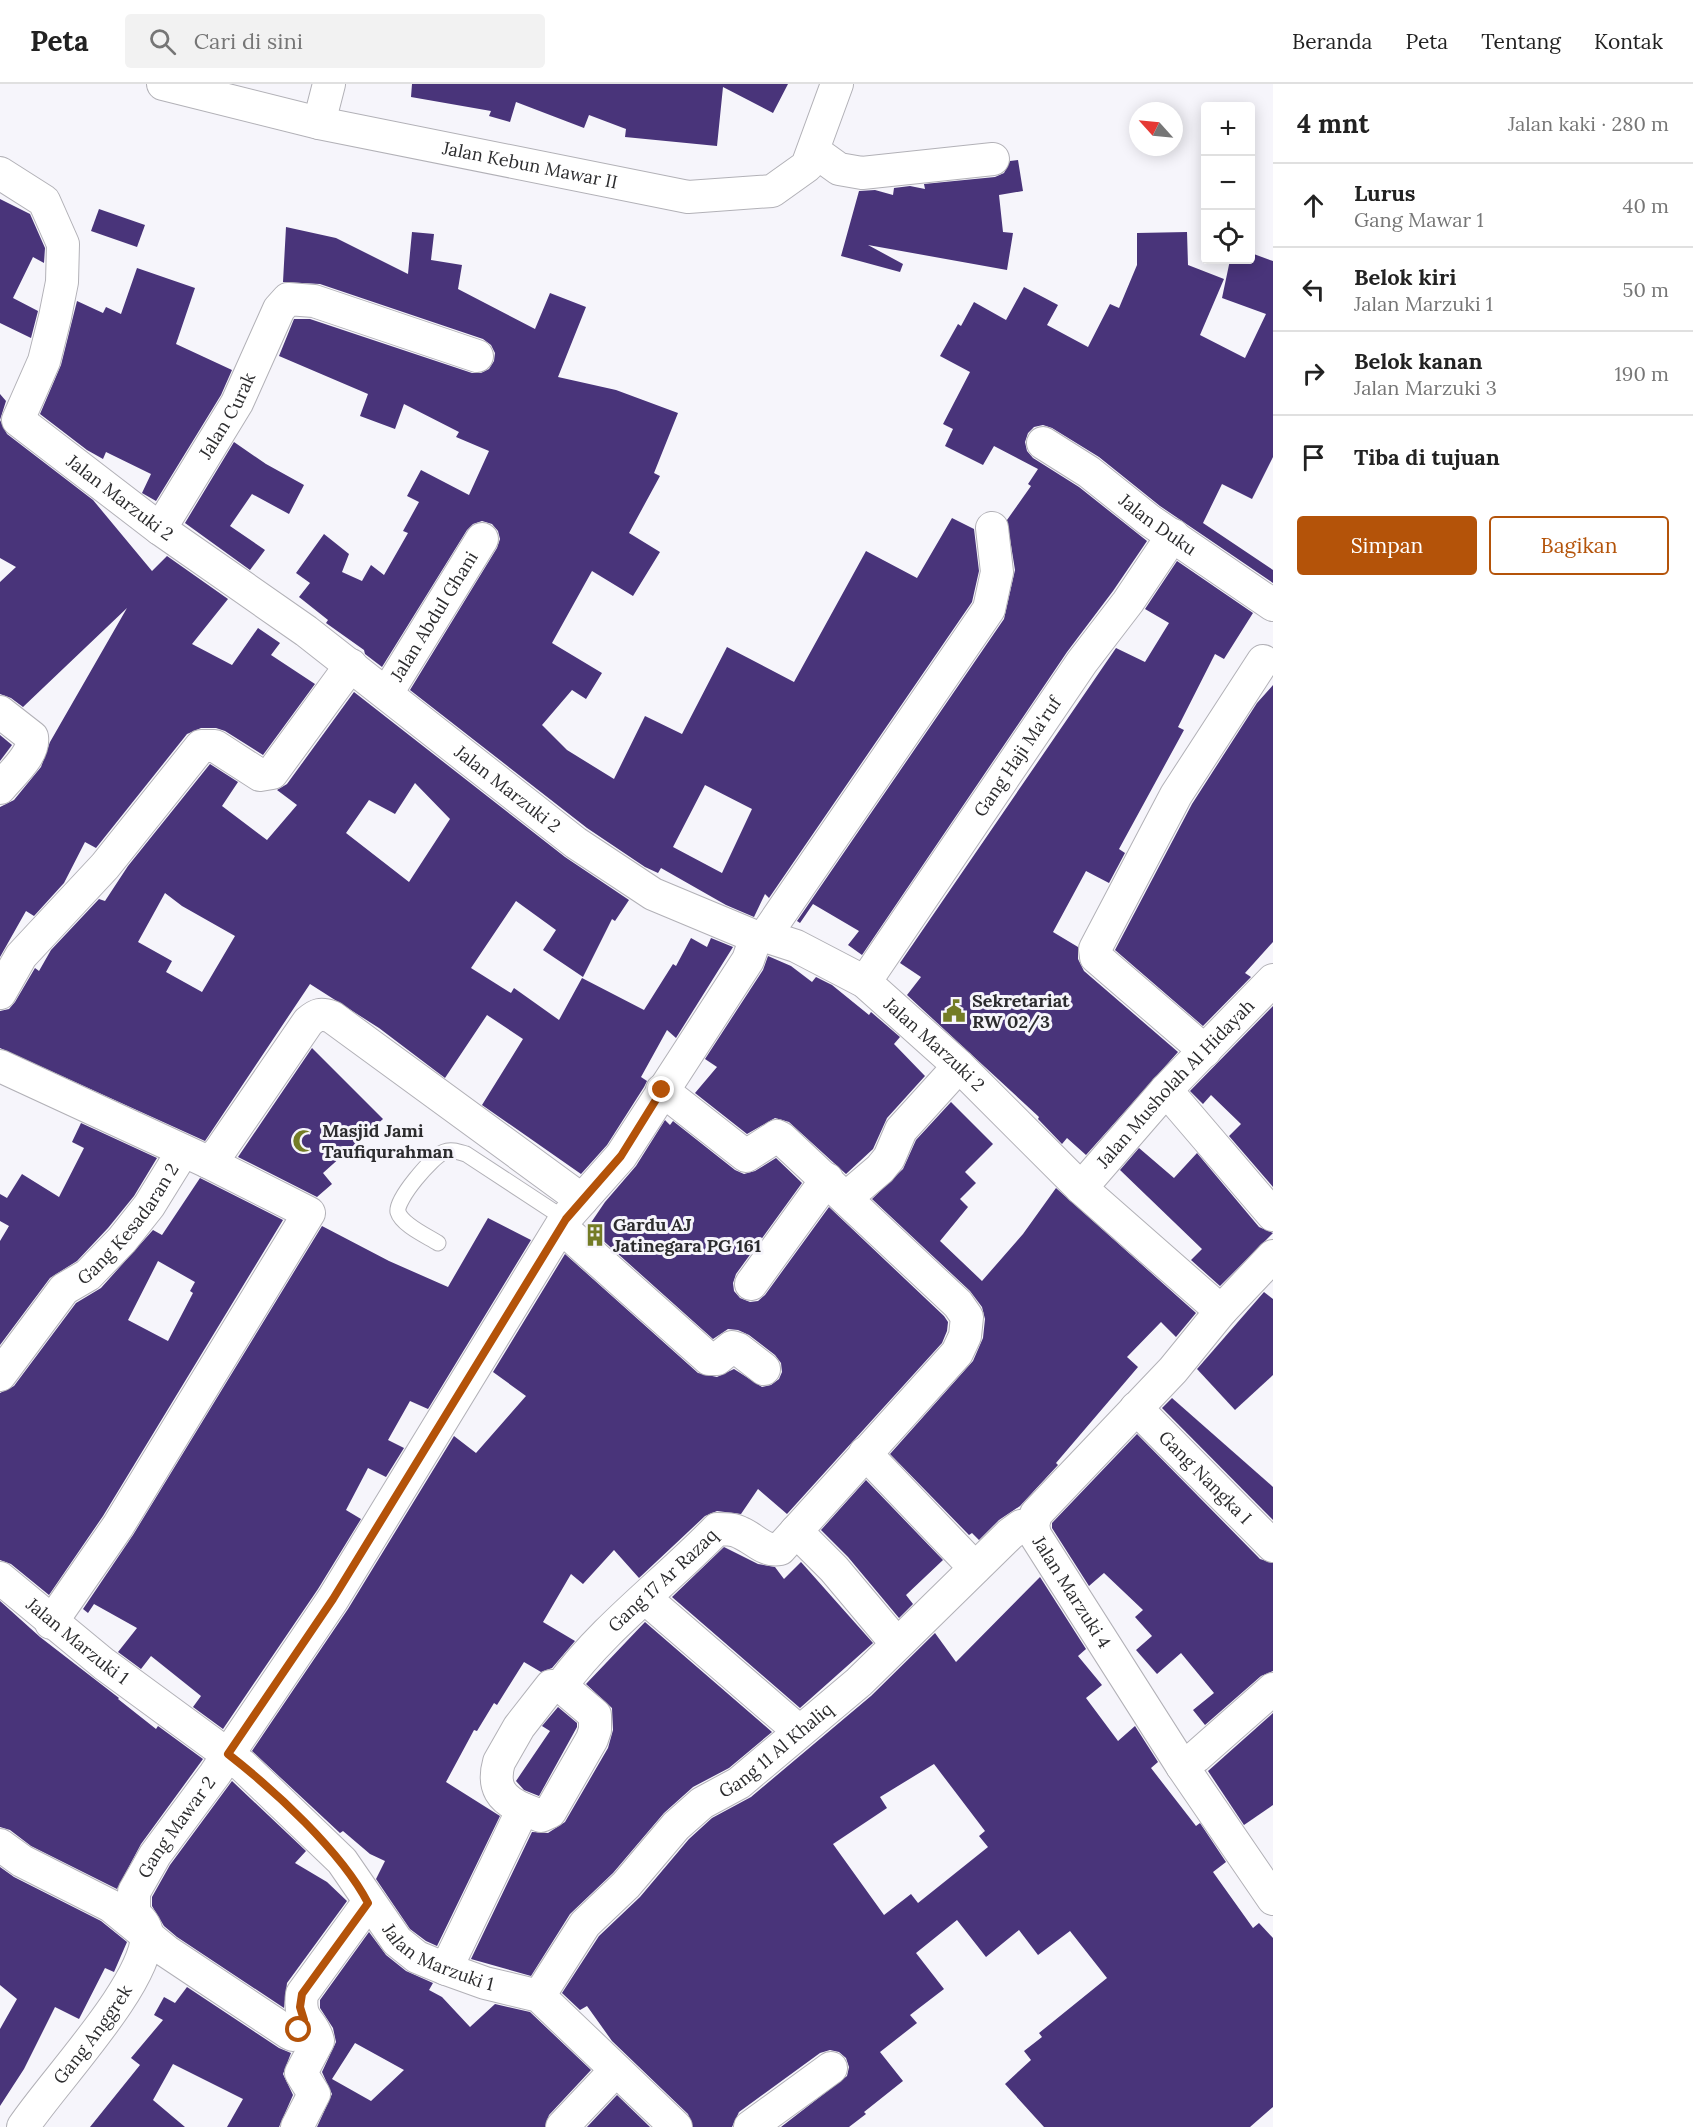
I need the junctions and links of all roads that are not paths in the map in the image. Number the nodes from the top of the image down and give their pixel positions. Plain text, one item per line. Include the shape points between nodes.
1 (163, 84) edge
2 (329, 84) edge
3 (837, 84) edge
4 (318, 123) junction
5 (814, 151) junction
6 (993, 159) dead end
7 (0, 173) edge
8 (477, 356) dead end
9 (9, 429) edge
10 (1043, 443) dead end
11 (992, 528) dead end
12 (160, 529) junction
13 (1173, 535) junction
14 (482, 539) dead end
15 (1273, 604) edge
16 (1270, 657) edge
17 (351, 665) junction
18 (387, 693) junction
19 (0, 712) edge
20 (0, 788) edge
21 (760, 937) junction
22 (1273, 980) edge
23 (865, 982) junction
24 (0, 993) edge
25 (1205, 1051) junction
26 (0, 1066) edge
27 (959, 1066) junction
28 (662, 1090) junction
29 (1166, 1090) junction
30 (195, 1157) junction
31 (1081, 1188) junction
32 (837, 1189) junction
33 (1273, 1215) edge
34 (569, 1216) junction
35 (438, 1243) dead end
36 (1273, 1256) edge
37 (751, 1284) dead end
38 (1221, 1311) junction
39 (764, 1369) dead end
40 (0, 1375) edge
41 (1136, 1408) junction
42 (865, 1453) junction
43 (1033, 1525) junction
44 (796, 1531) junction
45 (1273, 1546) edge
46 (975, 1568) junction
47 (0, 1578) edge
48 (645, 1598) junction
49 (56, 1616) junction
50 (897, 1644) junction
51 (561, 1686) junction
52 (1273, 1689) edge
53 (799, 1731) junction
54 (228, 1754) junction
55 (1182, 1766) junction
56 (523, 1809) junction
57 (0, 1845) edge
58 (1273, 1899) edge
59 (368, 1903) junction
60 (147, 1934) junction
61 (446, 1969) junction
62 (539, 1996) junction
63 (304, 2020) junction
64 (831, 2068) dead end
65 (616, 2070) junction
66 (23, 2127) edge
67 (297, 2127) edge
68 (562, 2127) edge
69 (676, 2127) edge
70 (750, 2127) edge

1 - 4 street, Jalan Kebun Mawar II
2 - 4 street
3 - 5 street, Jalan Kebun Mawar II
4 - 5 street, Jalan Kebun Mawar II via 688,197 772,191 807,166
5 - 6 street via 839,169 862,173
7 - 9 street, Jalan Marzuki 2 via 44,201 63,244 62,282 44,361
8 - 12 street, Jalan Curak via 314,301 288,298 279,309 237,403
9 - 12 street, Jalan Marzuki 2
10 - 13 street, Jalan Duku
11 - 21 street, Gang Mawar 2 via 998,572 989,609
12 - 17 street, Jalan Marzuki 2
13 - 15 street, Jalan Duku
13 - 23 street, Gang Haji Ma'ruf
14 - 18 street, Jalan Abdul Ghani
16 - 25 street via 1176,795 1095,949 1096,957
17 - 18 street, Jalan Marzuki 2
17 - 24 street via 272,773 260,775 215,746 207,744 196,750 105,866 21,956
18 - 21 street, Jalan Marzuki 2 via 576,843 631,881 653,894
19 - 20 street via 32,737 33,743
21 - 23 street, Jalan Marzuki 2 via 796,946
21 - 28 street, Gang Mawar 2
22 - 25 street, Jalan Musholah Al Hidayah
23 - 27 street, Jalan Marzuki 2
25 - 29 street, Jalan Musholah Al Hidayah
26 - 30 street
27 - 31 street, Jalan Marzuki 2
27 - 32 street via 901,1130 889,1158 880,1168
28 - 32 street via 740,1153 750,1156 779,1136
28 - 34 street, Gang Mawar 2 via 621,1156
29 - 31 street, Jalan Musholah Al Hidayah
29 - 33 street
30 - 34 street, Gang Kesadaran 2 via 219,1152 308,1022 323,1013
30 - 40 street, Gang Kesadaran 2 via 88,1275 64,1289
30 - 49 street via 309,1213 136,1497
31 - 38 street, Jalan Marzuki 2
32 - 37 street
32 - 42 street, Gang 17 Ar Razaq via 938,1284 967,1317 965,1336 957,1353
34 - 35 lane via 466,1154 444,1151 398,1201 397,1210 401,1219
34 - 39 street via 709,1359 717,1359 732,1347
34 - 54 street, Gang Mawar 2 via 333,1599
36 - 38 street, Jalan Marzuki 4
38 - 41 street, Jalan Marzuki 4
41 - 43 street, Jalan Marzuki 4 via 1036,1514
41 - 45 street, Gang Nangka I
42 - 44 street, Gang 17 Ar Razaq
42 - 46 street
43 - 46 street, Gang 11 Al Khaliq via 1021,1526 1010,1534
43 - 55 street, Jalan Marzuki 4 via 1035,1535
44 - 48 street, Gang 17 Ar Razaq via 780,1549 772,1550 735,1530 717,1529
44 - 50 street via 834,1569
46 - 50 street, Gang 11 Al Khaliq
47 - 49 street, Jalan Marzuki 1
48 - 51 street, Gang 17 Ar Razaq via 589,1651
48 - 53 street
49 - 54 street, Jalan Marzuki 1 via 178,1720
50 - 53 street, Gang 11 Al Khaliq via 859,1682
51 - 56 street, Gang 17 Ar Razaq via 551,1686 540,1697 498,1762 498,1790 510,1803
51 - 56 street via 592,1710 595,1730 550,1812 541,1816
52 - 55 street
53 - 62 street, Gang 11 Al Khaliq via 739,1783 702,1803 676,1826 626,1885 585,1924
54 - 59 street, Jalan Marzuki 1 via 342,1861
54 - 60 street, Gang Mawar 2 via 155,1855 134,1892 134,1914 143,1921
55 - 58 street, Jalan Marzuki 4
56 - 61 street
57 - 60 street via 22,1861 111,1906
59 - 61 street, Jalan Marzuki 1 via 397,1941 417,1957
59 - 63 street via 302,1994
60 - 63 street via 166,1951 289,2033 294,2035
60 - 66 street, Gang Anggrek via 144,1954 118,2003
61 - 62 street, Jalan Marzuki 1
62 - 65 street
63 - 67 street via 316,2031 318,2041 301,2073 314,2094
64 - 70 street
65 - 68 street
65 - 69 street

